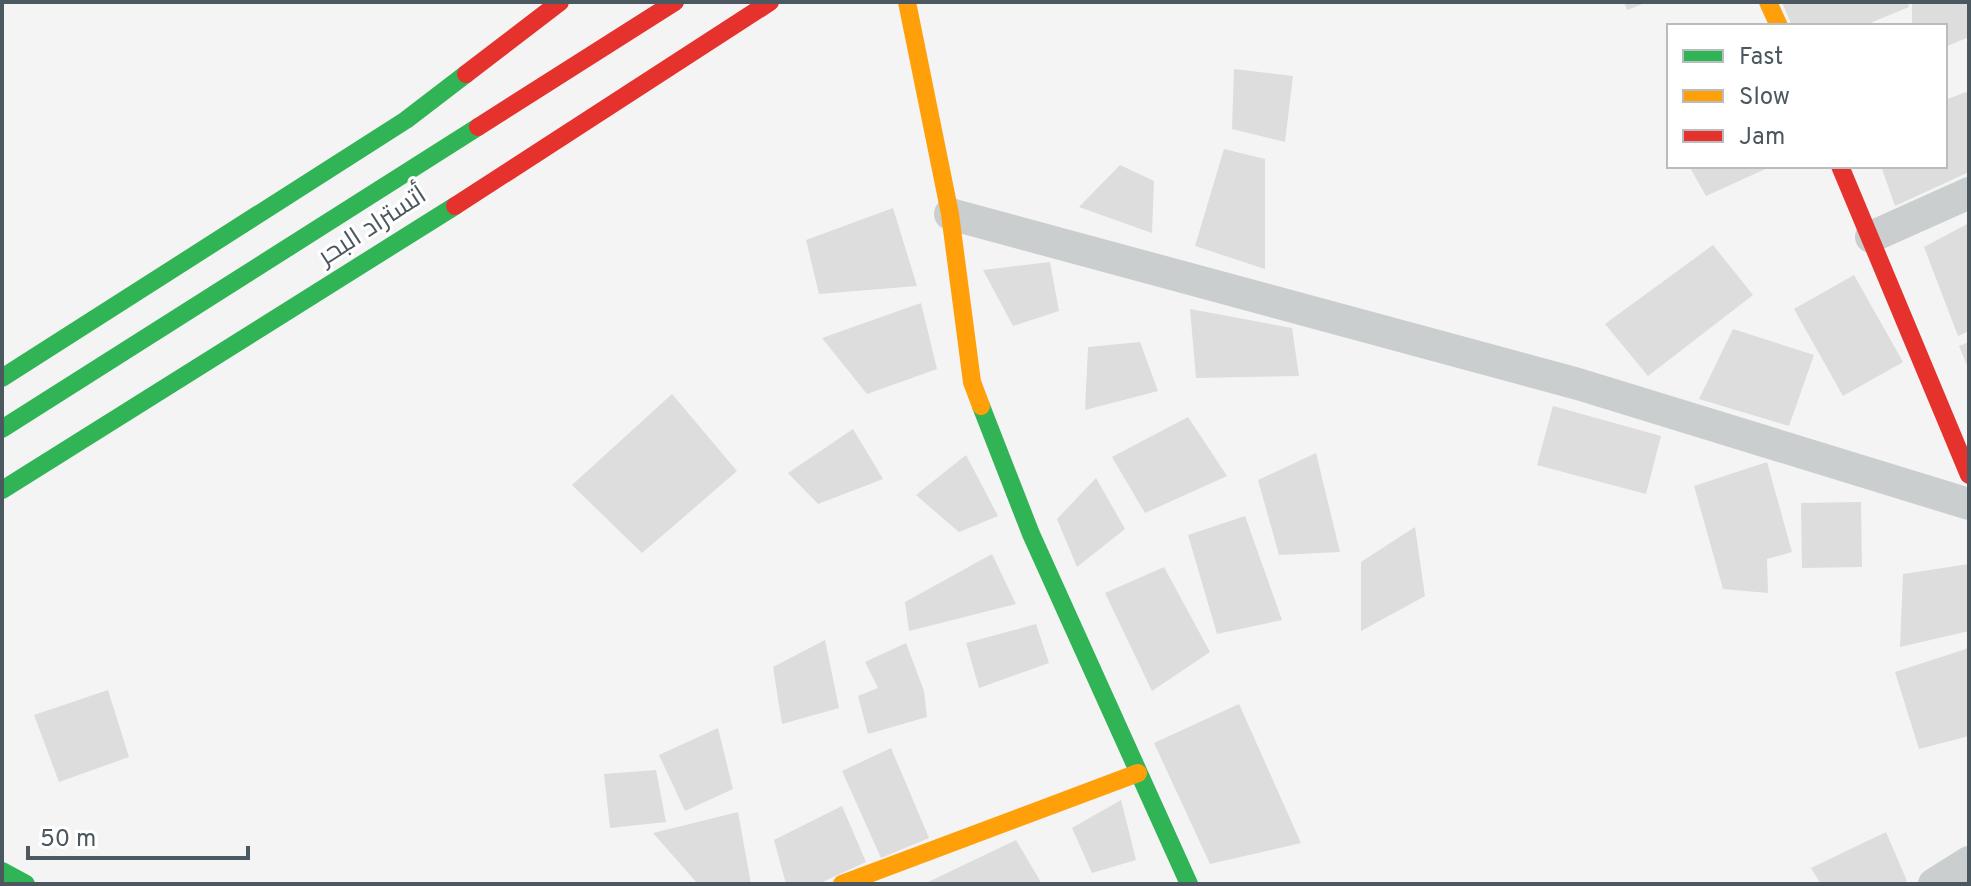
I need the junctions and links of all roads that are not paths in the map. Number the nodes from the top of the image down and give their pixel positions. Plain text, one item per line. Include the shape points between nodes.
1 (560, 2) edge
2 (675, 2) edge
3 (770, 2) edge
4 (1768, 2) edge
5 (907, 3) edge
6 (1778, 24) edge
7 (1841, 168) edge
8 (1969, 193) edge
9 (950, 214) junction
10 (1871, 237) junction
11 (2, 378) edge
12 (2, 429) edge
13 (1969, 475) edge
14 (2, 490) edge
15 (1969, 504) edge
16 (1138, 773) junction
17 (1969, 862) edge
18 (2, 871) edge
19 (26, 884) edge
20 (842, 884) edge
21 (1189, 884) edge
22 (1934, 884) edge

1 - 11 main road via 406,120
2 - 12 main road, أتستراد البحر
3 - 14 main road, أتستراد البحر
4 - 6 main road
5 - 9 main road
7 - 10 main road
8 - 10 street
9 - 15 street via 1578,384
9 - 16 main road via 972,382 1031,534
10 - 13 main road
16 - 20 main road
16 - 21 main road
17 - 22 street
18 - 19 main road

